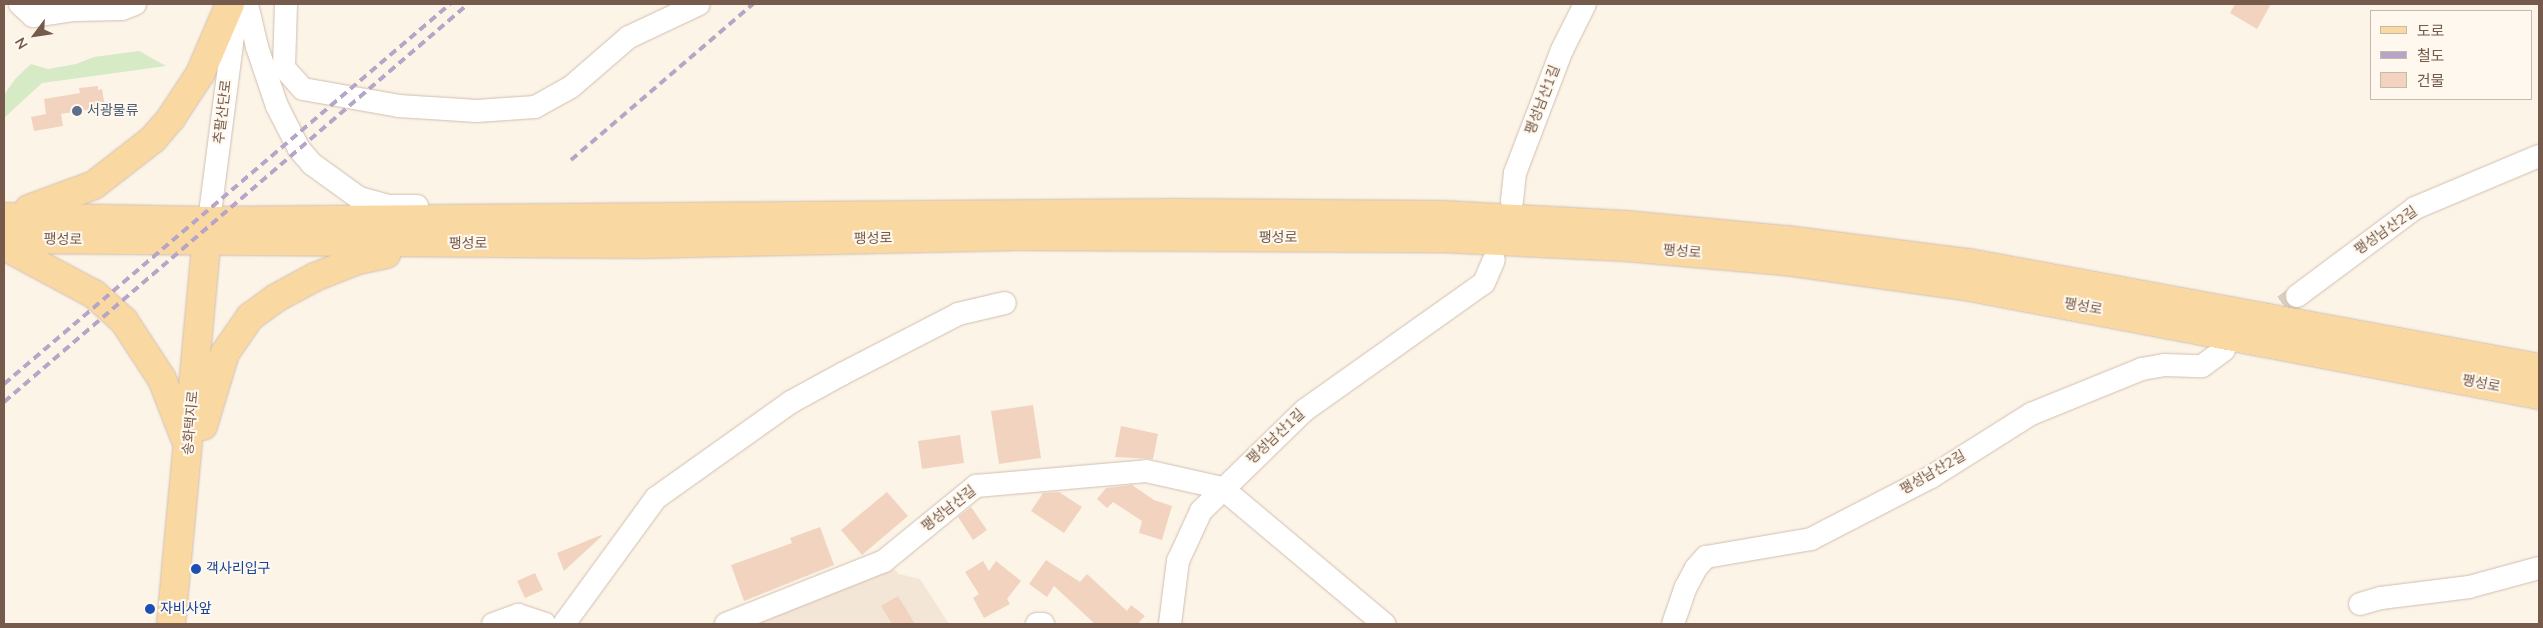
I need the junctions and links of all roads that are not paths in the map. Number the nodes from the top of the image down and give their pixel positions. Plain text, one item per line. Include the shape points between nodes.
1 (20, 4) edge
2 (135, 4) edge
3 (230, 4) edge
4 (237, 4) edge
5 (247, 4) edge
6 (286, 4) edge
7 (699, 4) edge
8 (1585, 4) edge
9 (2539, 156) edge
10 (1512, 200) dead end
11 (4, 216) edge
12 (208, 232) junction
13 (456, 232) junction
14 (4, 239) edge
15 (4, 246) edge
16 (1494, 260) dead end
17 (2297, 296) tunnel mouth
18 (1005, 303) dead end
19 (2224, 350) dead end
20 (2539, 368) edge
21 (2539, 396) edge
22 (188, 454) junction
23 (1222, 488) junction
24 (2539, 568) edge
25 (2360, 604) dead end
26 (171, 624) edge
27 (493, 624) edge
28 (545, 624) edge
29 (564, 624) edge
30 (726, 624) edge
31 (1037, 624) edge
32 (1043, 624) edge
33 (1170, 624) edge
34 (1384, 624) edge
35 (1672, 624) edge

1 - 2 street via 33,16 73,10 122,9
3 - 11 main road via 200,74 171,118 135,156 101,181 76,194
4 - 12 street, 추팔산단로
5 - 13 street via 257,47 277,106 292,136 312,164 358,198 389,206 442,206
6 - 7 street via 284,68 303,90 399,106 477,111 535,107 571,87 629,37
8 - 10 street, 팽성남산1길 via 1562,50 1515,173
9 - 17 street, 팽성남산2길 via 2415,208
11 - 12 main road, 팽성로
12 - 13 main road, 팽성로
12 - 14 main road, 팽성로
12 - 22 main road, 송화택지로
13 - 20 main road, 팽성로 via 1173,213 1443,215 1626,225 1786,240 1970,263
13 - 21 main road, 팽성로 via 642,244 1021,236 1440,238 1626,247 1784,261 1965,286
13 - 22 main road via 358,260 315,277 262,308 239,329 225,352 202,429
15 - 22 main road via 87,290 124,321 162,379
16 - 23 street, 팽성남산1길 via 1484,283 1305,410
18 - 29 street via 958,314 791,402 656,498
19 - 35 street, 팽성남산2길 via 2202,366 2142,369 2031,414 1931,477 1811,539 1706,557 1689,581
22 - 26 main road, 송화택지로
23 - 30 street, 팽성남산길 via 1146,471 976,486 884,561
23 - 33 street, 팽성남산1길 via 1200,511 1178,561
23 - 34 street
24 - 25 street via 2468,587 2381,598
27 - 28 street via 518,615
31 - 32 street

